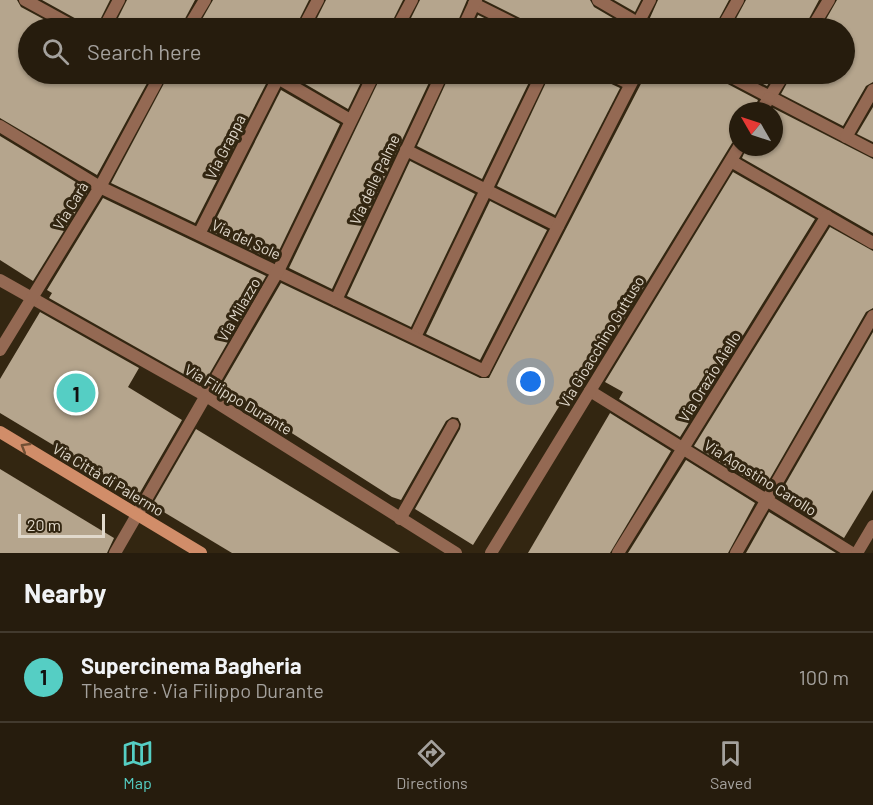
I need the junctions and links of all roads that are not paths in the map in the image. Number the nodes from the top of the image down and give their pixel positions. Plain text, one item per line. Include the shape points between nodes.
1 (25, 0) edge
2 (119, 0) edge
3 (204, 0) edge
4 (318, 0) edge
5 (412, 0) edge
6 (598, 0) edge
7 (650, 0) edge
8 (738, 0) edge
9 (829, 0) edge
10 (475, 2) edge
11 (58, 18) edge
12 (109, 18) edge
13 (194, 18) edge
14 (308, 18) edge
15 (402, 18) edge
16 (468, 18) edge
17 (504, 18) edge
18 (628, 18) edge
19 (644, 18) edge
20 (728, 18) edge
21 (818, 18) edge
22 (154, 84) edge
23 (275, 84) edge
24 (292, 84) edge
25 (369, 84) edge
26 (437, 84) edge
27 (537, 84) edge
28 (630, 84) edge
29 (744, 84) edge
30 (778, 84) edge
31 (873, 90) edge
32 (769, 98) junction
33 (767, 102) edge
34 (350, 120) junction
35 (0, 126) edge
36 (846, 137) junction
37 (406, 150) junction
38 (873, 151) edge
39 (734, 156) edge
40 (731, 161) junction
41 (100, 187) junction
42 (485, 190) junction
43 (827, 216) junction
44 (558, 226) junction
45 (199, 234) junction
46 (873, 243) edge
47 (278, 271) junction
48 (0, 280) edge
49 (32, 298) junction
50 (336, 300) junction
51 (873, 316) edge
52 (415, 337) junction
53 (0, 350) edge
54 (590, 391) junction
55 (206, 396) junction
56 (453, 425) dead end
57 (0, 432) edge
58 (683, 448) junction
59 (766, 500) junction
60 (137, 515) junction
61 (400, 519) junction
62 (873, 526) edge
63 (115, 553) edge
64 (201, 553) edge
65 (456, 553) edge
66 (491, 553) edge
67 (618, 553) edge
68 (736, 553) edge
69 (855, 553) edge

1 - 11 street
2 - 12 street
3 - 13 street
4 - 14 street
5 - 15 street
6 - 18 street
7 - 19 street
8 - 20 street
9 - 21 street
10 - 16 street
10 - 17 street
22 - 41 street, Via Carà
23 - 45 street, Via Grappa
24 - 34 street
25 - 34 street, Via Milazzo
26 - 37 street, Via delle Palme
27 - 42 street
28 - 44 street
29 - 32 street
30 - 32 street
31 - 36 street
32 - 33 street
32 - 36 street
34 - 47 street, Via Milazzo
35 - 41 street, Via del Sole
36 - 38 street
37 - 42 street
37 - 50 street, Via delle Palme
39 - 40 street, Via Gioacchino Guttuso
40 - 43 street
40 - 54 street, Via Gioacchino Guttuso
41 - 45 street, Via del Sole
41 - 49 street, Via Carà
42 - 44 street
42 - 52 street
43 - 46 street
43 - 58 street, Via Orazio Aiello
44 - 52 street, Via del Sole via 484,371
45 - 47 street, Via del Sole
47 - 50 street, Via del Sole
47 - 55 street, Via Milazzo
48 - 49 street, Via Filippo Durante
49 - 53 street, Via Carà
49 - 55 street, Via Filippo Durante
50 - 52 street, Via del Sole
51 - 59 street
54 - 58 street, Via Agostino Carollo
54 - 66 street, Via Gioacchino Guttuso
55 - 60 street, Via Milazzo
55 - 61 street, Via Filippo Durante
56 - 61 street
60 -> 57 main road, Via Città di Palermo
58 - 59 street, Via Agostino Carollo
58 - 67 street, Via Orazio Aiello
59 - 68 street
59 - 69 street, Via Agostino Carollo
60 - 63 street, Via Milazzo
60 - 64 main road, Via Città di Palermo
61 - 65 street, Via Filippo Durante
62 - 69 street

